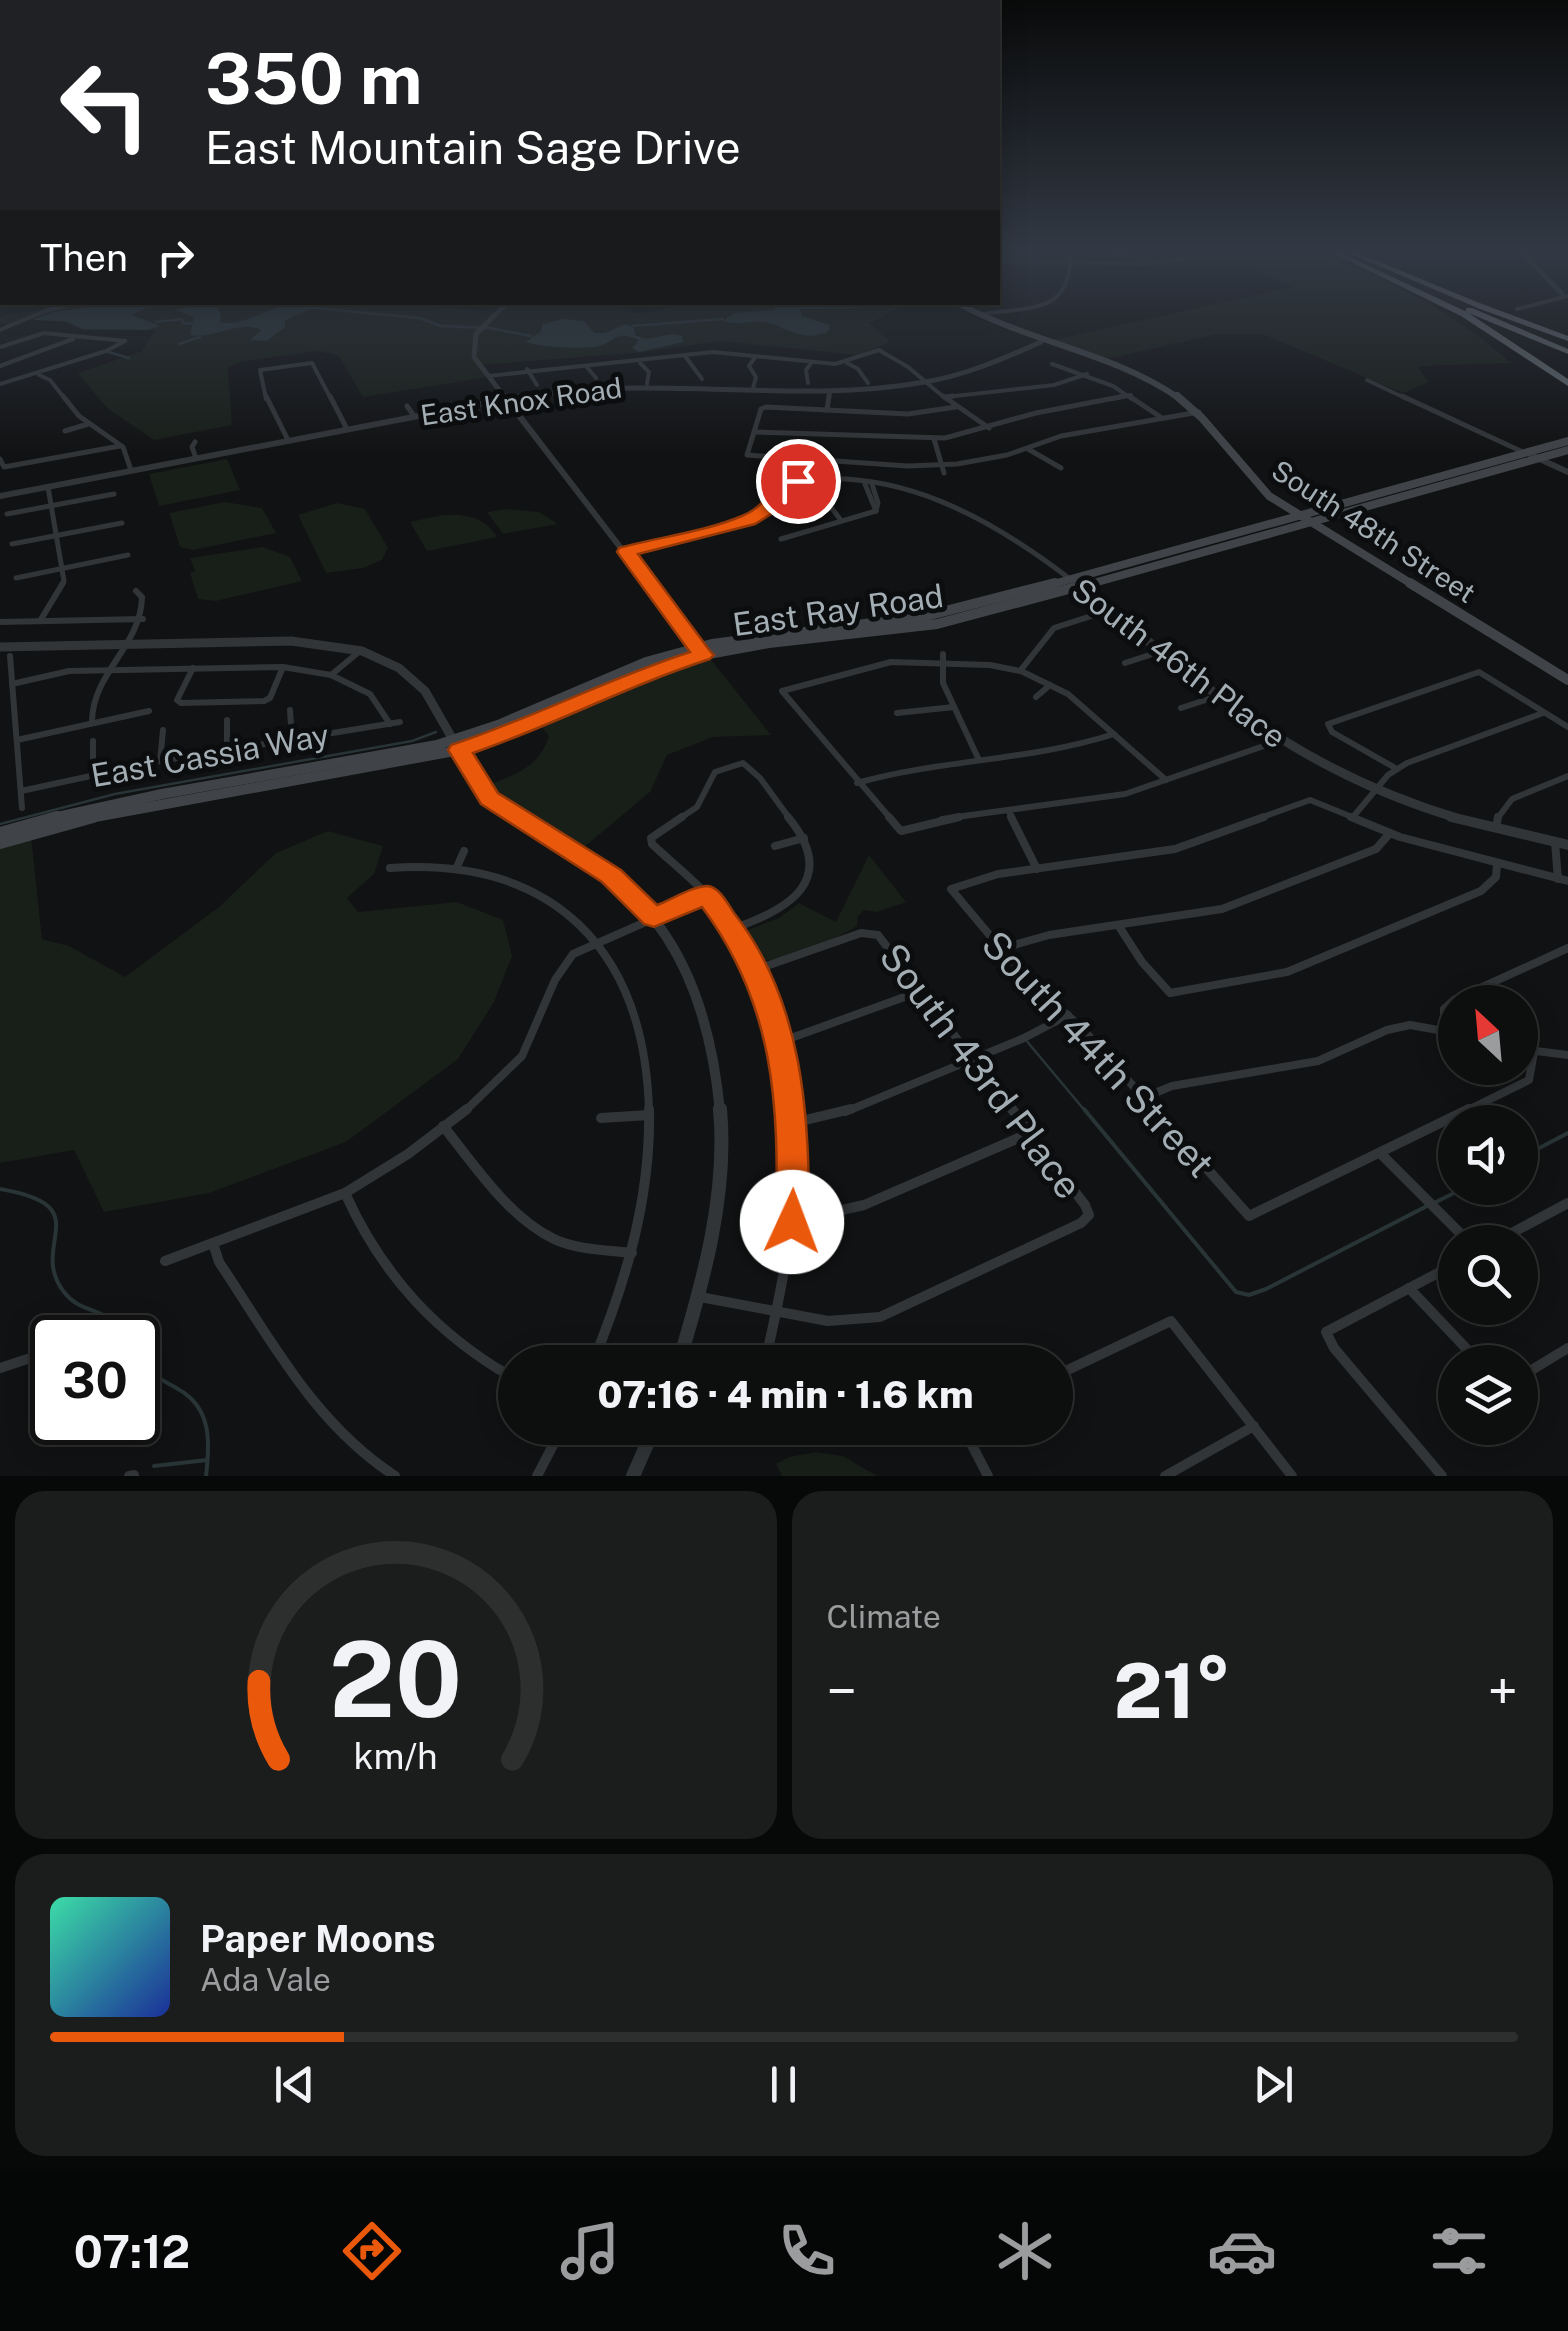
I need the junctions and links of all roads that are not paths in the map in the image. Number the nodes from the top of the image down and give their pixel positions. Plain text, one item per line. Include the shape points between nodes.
1 (30, 317) edge
2 (493, 317) edge
3 (978, 317) edge
4 (1468, 317) edge
5 (1488, 317) edge
6 (1508, 317) edge
7 (0, 332) edge
8 (73, 339) junction
9 (1568, 341) edge
10 (14, 342) junction
11 (1041, 342) junction
12 (0, 347) edge
13 (1568, 352) edge
14 (684, 355) junction
15 (757, 355) junction
16 (640, 362) junction
17 (812, 362) junction
18 (846, 362) junction
19 (1052, 364) dead end
20 (0, 366) edge
21 (586, 366) junction
22 (528, 369) junction
23 (1086, 374) junction
24 (40, 375) junction
25 (488, 376) junction
26 (596, 378) dead end
27 (702, 378) dead end
28 (1367, 380) dead end
29 (1014, 382) dead end
30 (808, 383) dead end
31 (868, 383) dead end
32 (1568, 383) edge
33 (0, 384) edge
34 (648, 384) junction
35 (928, 384) junction
36 (537, 385) dead end
37 (753, 388) junction
38 (1020, 389) junction
39 (830, 391) junction
40 (1131, 395) junction
41 (506, 398) junction
42 (944, 398) junction
43 (406, 406) dead end
44 (956, 407) junction
45 (826, 410) junction
46 (1198, 412) junction
47 (414, 416) junction
48 (1163, 418) junction
49 (89, 424) junction
50 (990, 428) junction
51 (347, 429) junction
52 (65, 431) dead end
53 (754, 432) junction
54 (934, 439) junction
55 (288, 440) junction
56 (1568, 441) edge
57 (195, 442) dead end
58 (121, 446) junction
59 (1027, 448) junction
60 (1568, 450) edge
61 (1531, 456) junction
62 (196, 458) junction
63 (0, 459) edge
64 (941, 466) junction
65 (1061, 468) dead end
66 (131, 470) junction
67 (944, 474) dead end
68 (1568, 474) edge
69 (868, 484) junction
70 (48, 486) junction
71 (114, 494) dead end
72 (0, 496) edge
73 (826, 502) dead end
74 (52, 506) junction
75 (7, 514) dead end
76 (1305, 519) junction
77 (840, 520) junction
78 (122, 522) dead end
79 (56, 536) junction
80 (780, 539) dead end
81 (12, 544) dead end
82 (626, 552) junction
83 (128, 555) dead end
84 (62, 569) junction
85 (16, 578) dead end
86 (1075, 583) junction
87 (136, 591) dead end
88 (1110, 610) junction
89 (143, 619) junction
90 (40, 621) junction
91 (0, 622) edge
92 (129, 644) junction
93 (0, 648) edge
94 (361, 650) junction
95 (700, 651) junction
96 (1162, 652) junction
97 (10, 656) dead end
98 (943, 658) junction
99 (1125, 662) dead end
100 (283, 667) junction
101 (193, 668) junction
102 (110, 670) junction
103 (1020, 671) junction
104 (331, 675) junction
105 (1568, 680) edge
106 (12, 684) junction
107 (1051, 684) junction
108 (1219, 696) junction
109 (1036, 697) dead end
110 (954, 707) junction
111 (1181, 708) dead end
112 (290, 710) dead end
113 (150, 712) dead end
114 (1544, 712) junction
115 (897, 714) dead end
116 (227, 720) dead end
117 (92, 721) junction
118 (400, 722) dead end
119 (390, 724) junction
120 (1568, 727) edge
121 (163, 730) dead end
122 (1114, 734) junction
123 (16, 740) junction
124 (292, 740) junction
125 (1278, 741) junction
126 (93, 742) dead end
127 (457, 745) junction
128 (228, 751) junction
129 (978, 758) junction
130 (160, 762) junction
131 (1396, 769) junction
132 (93, 774) junction
133 (1568, 776) edge
134 (280, 778) junction
135 (1166, 781) junction
136 (857, 783) junction
137 (21, 791) junction
138 (1374, 791) junction
139 (22, 808) dead end
140 (1008, 810) junction
141 (1352, 818) junction
142 (1496, 830) junction
143 (0, 833) edge
144 (1390, 833) junction
145 (804, 838) junction
146 (1555, 842) junction
147 (0, 843) edge
148 (1568, 845) edge
149 (775, 846) dead end
150 (464, 850) dead end
151 (1496, 865) junction
152 (456, 867) junction
153 (390, 868) dead end
154 (1037, 868) junction
155 (1563, 880) edge
156 (706, 895) junction
157 (654, 918) junction
158 (1118, 925) junction
159 (732, 928) junction
160 (598, 942) junction
161 (1000, 948) junction
162 (1568, 948) edge
163 (755, 970) junction
164 (1487, 985) edge
165 (921, 990) junction
166 (1068, 1015) junction
167 (1438, 1029) edge
168 (780, 1042) junction
169 (1538, 1052) edge
170 (1568, 1055) edge
171 (973, 1058) junction
172 (1519, 1085) edge
173 (1143, 1098) junction
174 (649, 1115) junction
175 (600, 1118) dead end
176 (793, 1123) junction
177 (443, 1125) junction
178 (1030, 1133) junction
179 (1380, 1154) junction
180 (346, 1192) junction
181 (1568, 1203) edge
182 (794, 1212) junction
183 (1452, 1225) edge
184 (1527, 1225) edge
185 (213, 1242) junction
186 (632, 1253) junction
187 (166, 1261) dead end
188 (1438, 1273) edge
189 (1410, 1288) junction
190 (700, 1297) junction
191 (778, 1313) junction
192 (598, 1345) edge
193 (684, 1345) edge
194 (770, 1345) edge
195 (1462, 1345) edge
196 (1568, 1348) edge
197 (30, 1357) edge
198 (0, 1366) edge
199 (1538, 1366) edge
200 (1073, 1367) edge
201 (498, 1368) edge
202 (0, 1377) edge
203 (1254, 1426) junction
204 (553, 1445) edge
205 (646, 1445) edge
206 (972, 1445) edge
207 (380, 1473) edge
208 (394, 1476) edge
209 (537, 1476) edge
210 (632, 1476) edge
211 (988, 1476) edge
212 (1164, 1476) edge
213 (1292, 1476) edge
214 (1442, 1476) edge

1 - 7 street
2 - 25 street via 472,351
3 - 11 main road, South 48th Street
4 - 32 highway
5 - 13 highway
6 - 9 highway
7 - 10 street
8 - 10 street via 44,333
8 - 20 street
8 - 24 street via 125,340
10 - 12 street
11 - 35 street, East Knox Road via 981,370
11 - 46 main road, South 48th Street via 1134,373
14 - 15 street
14 - 16 street
14 - 27 street
15 - 17 street
15 - 37 street via 748,366 756,377
16 - 21 street
16 - 34 street via 649,372
17 - 18 street
17 - 30 street
18 - 31 street
18 - 35 street via 877,350
19 - 23 street
21 - 22 street
21 - 26 street
22 - 25 street
22 - 36 street
23 - 38 street
23 - 40 street
24 - 33 street
24 - 49 street
25 - 41 street
28 - 61 street
29 - 38 street
34 - 37 street, East Knox Road
34 - 41 street, East Knox Road
35 - 39 street, East Knox Road
35 - 42 street
37 - 39 street, East Knox Road
38 - 42 street
39 - 45 street
40 - 48 street
40 - 50 street
41 - 47 street, East Knox Road
41 - 82 street
42 - 44 street
43 - 47 street
44 - 45 street via 919,414
44 - 50 street
45 - 53 street via 762,408
46 - 48 street
46 - 76 main road, South 48th Street via 1254,482
47 - 51 street, East Knox Road
48 - 59 street
49 - 52 street
49 - 58 street
50 - 54 street
51 - 55 street, East Knox Road
51 - 55 street via 312,363 260,370
53 - 54 street
53 - 64 street via 748,457
54 - 64 street
55 - 62 street, East Knox Road
56 - 61 main road, East Ray Road
57 - 62 street
58 - 63 street via 4,468
58 - 66 street
59 - 64 street
59 - 65 street
60 - 61 main road, East Ray Road
61 - 68 street
61 - 76 main road, East Ray Road
62 - 66 street, East Knox Road
64 - 67 street
66 - 70 street, East Knox Road
69 - 77 street via 876,511
69 - 82 street, South 46th Place via 798,481 748,520
69 - 86 street, South 46th Place via 952,503 1020,541
70 - 72 street, East Knox Road
70 - 74 street
71 - 74 street
73 - 77 street
74 - 75 street
74 - 79 street
76 - 86 main road, East Ray Road
76 - 105 main road, South 48th Street
77 - 80 street
78 - 79 street
79 - 81 street
79 - 84 street
82 - 95 street
83 - 84 street
84 - 85 street
84 - 90 street via 63,586
86 - 88 street, South 46th Place
86 - 95 main road, East Ray Road via 921,618
87 - 89 street
88 - 96 street, South 46th Place
88 - 103 street via 1043,635
89 - 90 street
89 - 92 street
90 - 91 street
92 - 93 street
92 - 94 street via 297,641
92 - 102 street
94 - 104 street
94 - 127 street via 424,686
95 - 127 main road, East Ray Road via 516,731
96 - 99 street
96 - 108 street, South 46th Place
97 - 106 street
98 - 103 street
98 - 110 street via 943,684
98 - 136 street via 881,662 782,690
100 - 101 street
100 - 101 street via 270,698 181,703
100 - 104 street
101 - 102 street
102 - 106 street
102 - 117 street via 92,700
103 - 107 street
104 - 119 street via 370,694
106 - 123 street
107 - 109 street
107 - 122 street
108 - 111 street
108 - 125 street, South 46th Place
110 - 115 street
110 - 129 street
112 - 124 street
113 - 117 street
114 - 120 street
114 - 131 street
114 - 131 street via 1479,672 1327,728
116 - 128 street
117 - 123 street
118 - 119 street, East Cassia Way
119 - 124 street, East Cassia Way
121 - 130 street
122 - 129 street via 1075,746
122 - 135 street
123 - 137 street
124 - 128 street, East Cassia Way
125 - 135 street
125 - 138 street, South 46th Place
126 - 132 street
127 - 134 main road, East Ray Road
127 - 157 street via 490,798 612,876
128 - 130 street, East Cassia Way
129 - 136 street
130 - 132 street, East Cassia Way
131 - 138 street
132 - 137 street, East Cassia Way
133 - 142 street via 1507,801
134 - 143 main road, East Ray Road via 106,804
134 - 147 main road, East Ray Road via 106,813
135 - 140 street via 1113,797
136 - 140 street via 901,831
137 - 139 street
138 - 141 street
138 - 142 street, South 46th Place
140 - 154 street
141 - 144 street
141 - 154 street via 1310,800 1175,849
142 - 146 street, South 46th Place
144 - 151 street
144 - 158 street via 1376,849 1222,909
145 - 149 street
145 - 156 street via 744,763 715,772 691,814 651,838
145 - 159 street via 810,873 795,898
146 - 148 street, South 46th Place
146 - 155 street
150 - 152 street
151 - 155 street
151 - 158 street via 1496,877 1481,890 1288,972 1170,992
152 - 153 street
152 - 160 street via 494,874 539,896
154 - 161 street, South 44th Street via 951,889
156 - 157 street
156 - 159 street
157 - 160 street
157 - 190 street via 686,969 716,1071 718,1197
158 - 161 street
159 - 163 street
160 - 174 street via 635,1016
160 - 177 street via 563,966 519,1061
161 - 166 street, South 44th Street
162 - 164 street
163 - 165 street, South 43rd Place via 870,931
163 - 168 street
165 - 168 street
165 - 171 street, South 43rd Place
166 - 171 street
166 - 173 street, South 44th Street
167 - 173 street via 1388,1030 1318,1061 1172,1086
168 - 176 street
169 - 170 street
171 - 176 street via 834,1116
171 - 178 street, South 43rd Place
172 - 179 street
173 - 179 street, South 44th Street via 1249,1216
174 - 175 street
174 - 186 street via 646,1185
176 - 182 street
177 - 180 street
177 - 186 street via 544,1234
178 - 182 street via 864,1205
178 - 191 street, South 43rd Place via 1089,1215 1082,1223 880,1317 849,1322
179 - 183 street
180 - 185 street
180 - 201 street via 366,1240 408,1296 464,1348
181 - 184 street
182 - 191 street
185 - 187 street
185 - 207 street via 219,1262 329,1426
186 - 192 street
188 - 189 street
189 - 195 street
189 - 214 street via 1326,1332
190 - 191 street
190 - 193 street
191 - 194 street
196 - 199 street
197 - 198 street
198 - 202 street
200 - 203 street via 1171,1321
203 - 212 street
203 - 213 street
204 - 209 street
205 - 210 street
206 - 211 street
207 - 208 street

